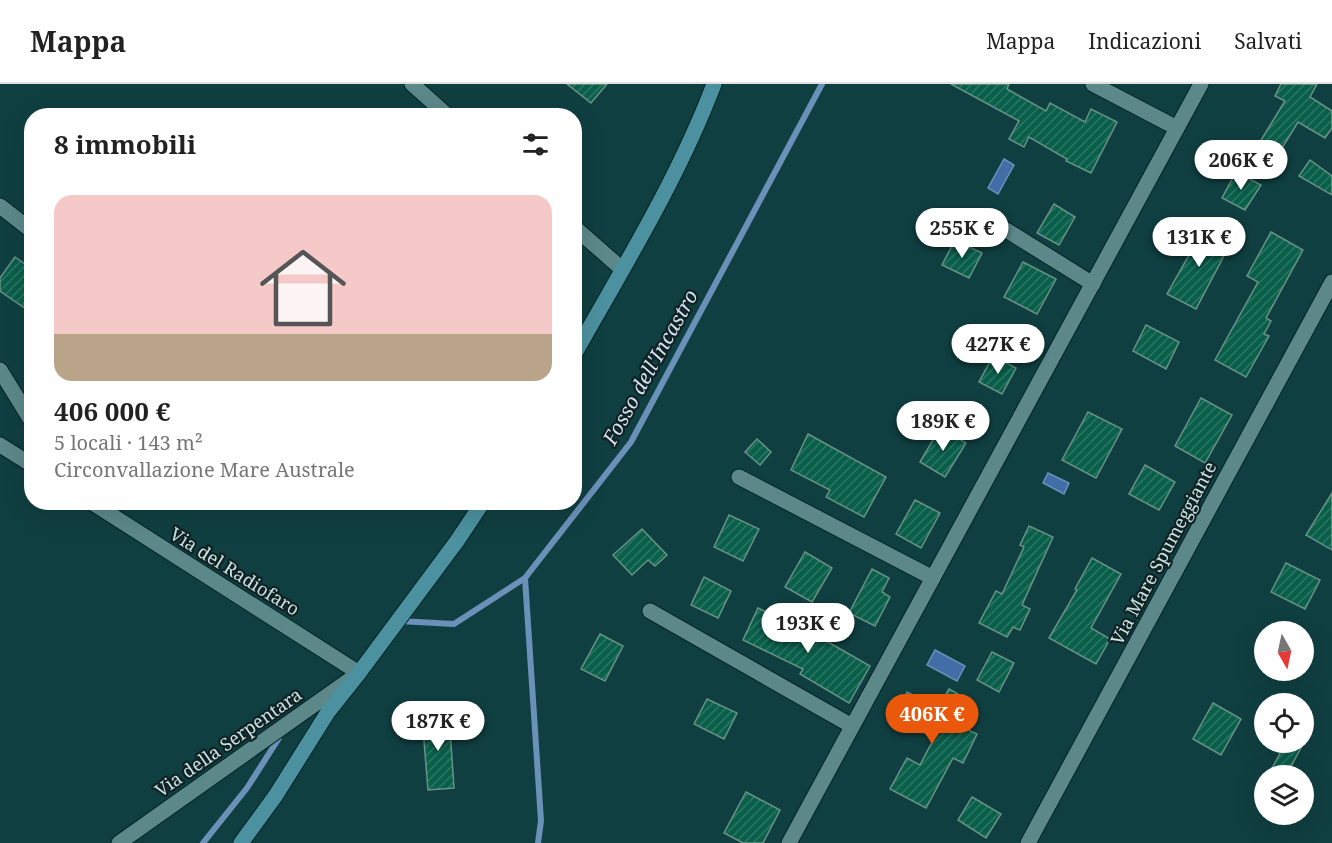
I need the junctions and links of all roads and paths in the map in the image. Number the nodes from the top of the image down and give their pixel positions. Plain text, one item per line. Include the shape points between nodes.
1 (412, 84) edge
2 (714, 84) edge
3 (1093, 84) edge
4 (1201, 84) edge
5 (439, 108) edge
6 (1178, 128) junction
7 (0, 206) edge
8 (24, 225) edge
9 (1003, 228) dead end
10 (582, 234) edge
11 (622, 269) junction
12 (1332, 282) edge
13 (1093, 284) junction
14 (582, 341) edge
15 (0, 370) edge
16 (24, 409) edge
17 (0, 446) edge
18 (24, 460) edge
19 (739, 477) dead end
20 (104, 510) edge
21 (478, 510) edge
22 (933, 578) junction
23 (650, 611) dead end
24 (360, 673) junction
25 (852, 726) junction
26 (119, 843) edge
27 (241, 843) edge
28 (789, 843) edge
29 (1028, 843) edge

1 - 5 street
2 - 11 main road via 676,172
3 - 6 street
4 - 6 street
6 - 13 street
7 - 8 street
9 - 13 street
10 - 11 street
11 - 14 main road
12 - 29 street, Via Mare Spumeggiante
13 - 22 street
15 - 16 street
17 - 18 street
19 - 22 street
20 - 24 street, Via del Radiofaro
21 - 24 main road
22 - 25 street
23 - 25 street
24 - 26 street, Via della Serpentara
24 - 27 main road via 328,712
25 - 28 street

